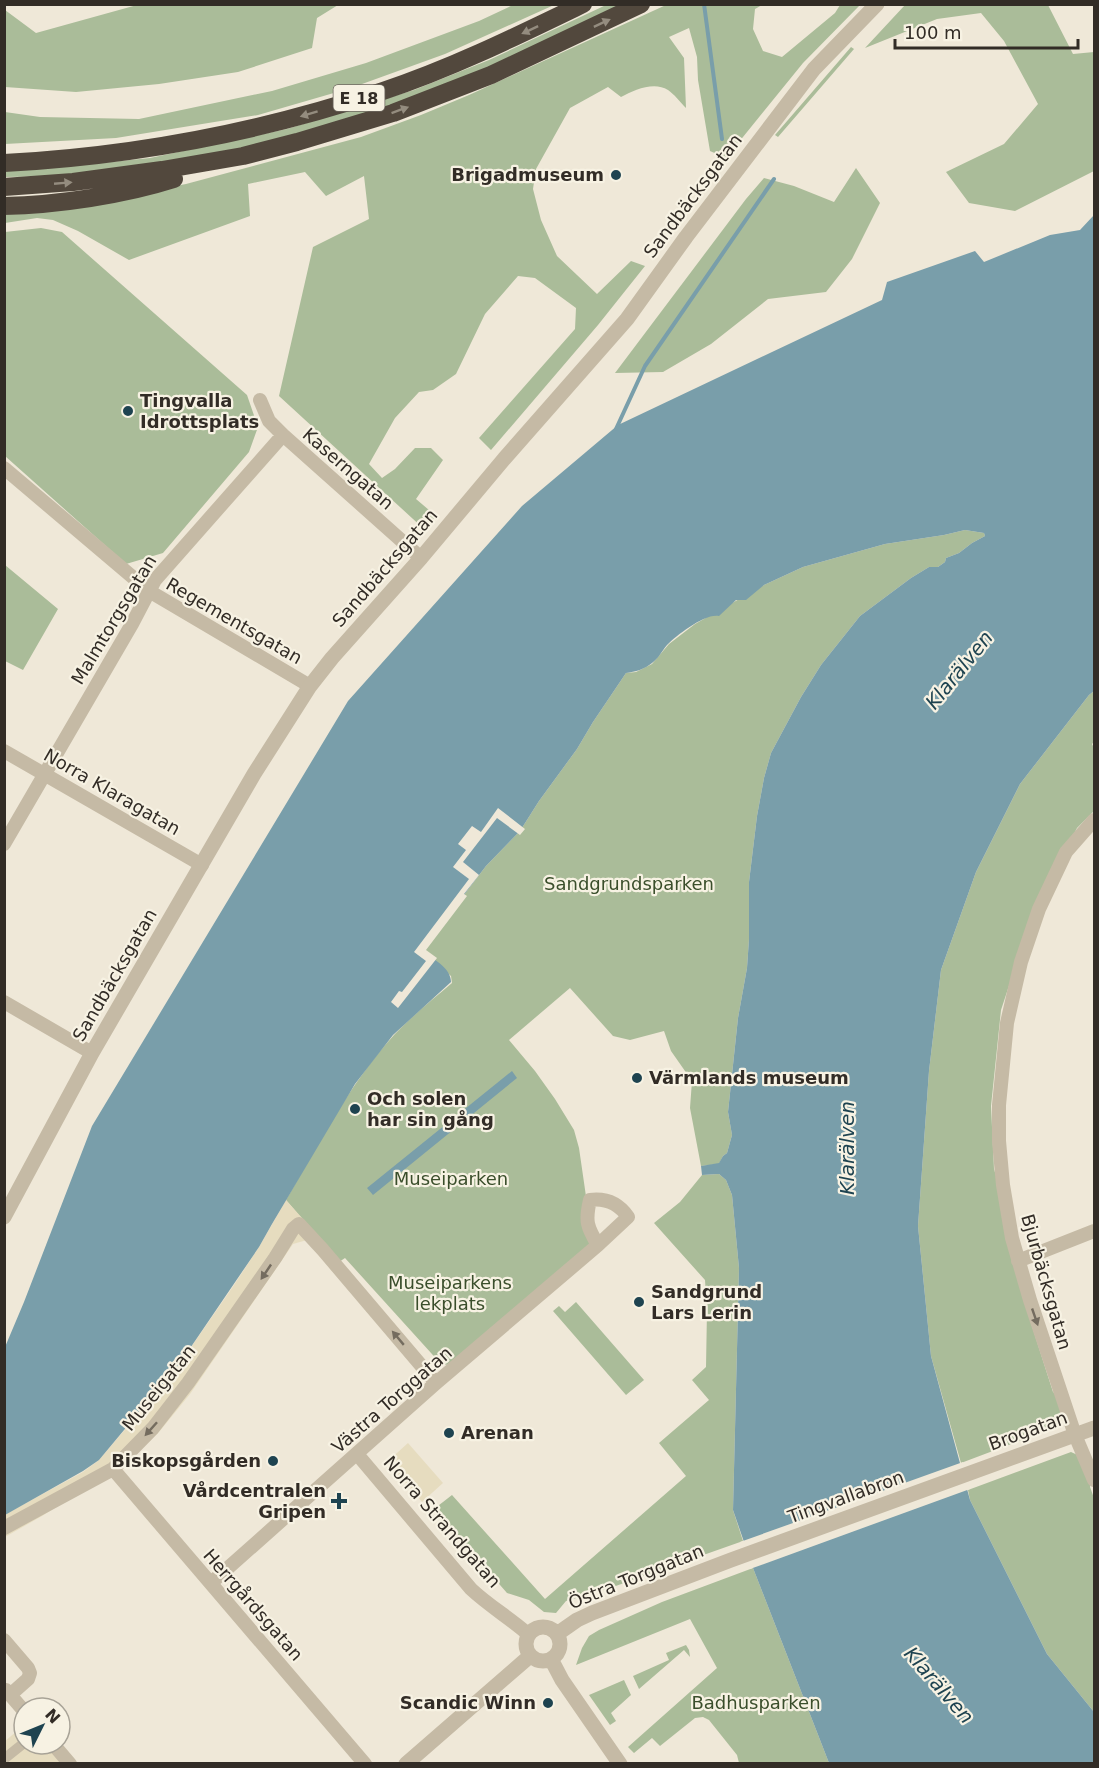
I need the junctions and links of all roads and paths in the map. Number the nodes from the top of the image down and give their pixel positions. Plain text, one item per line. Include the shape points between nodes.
1 (583, 4) edge
2 (641, 4) edge
3 (878, 4) edge
4 (243, 156) junction
5 (4, 163) edge
6 (4, 187) edge
7 (4, 206) edge
8 (260, 400) dead end
9 (282, 435) junction
10 (4, 468) edge
11 (421, 558) junction
12 (149, 591) junction
13 (310, 686) junction
14 (4, 751) edge
15 (45, 774) junction
16 (1095, 820) edge
17 (4, 844) edge
18 (202, 865) junction
19 (4, 1002) edge
20 (92, 1053) junction
21 (4, 1216) edge
22 (1095, 1231) edge
23 (597, 1245) dead end
24 (1018, 1262) junction
25 (436, 1383) junction
26 (1095, 1428) edge
27 (1074, 1435) junction
28 (357, 1454) junction
29 (113, 1469) junction
30 (975, 1472) joint
31 (1095, 1480) edge
32 (4, 1528) edge
33 (731, 1560) joint
34 (211, 1583) junction
35 (528, 1634) junction
36 (557, 1634) junction
37 (4, 1640) edge
38 (530, 1656) junction
39 (551, 1659) junction
40 (7, 1692) edge
41 (365, 1764) edge
42 (406, 1764) edge
43 (620, 1764) edge

1 -> 5 highway, E 18 via 459,62 384,91 284,122 123,152
4 -> 2 highway, E 18 via 434,98
3 - 11 street, Sandbäcksgatan via 814,69 627,319
6 -> 4 highway, E 18 via 73,182
4 - 7 highway via 168,181 111,194
8 - 9 street, Kaserngatan via 269,421
9 - 11 street, Kaserngatan
9 - 12 street, Malmtorgsgatan via 172,559
10 - 12 street, Regementsgatan
11 - 13 street, Sandbäcksgatan
12 - 13 street, Regementsgatan
12 - 15 street, Malmtorgsgatan
13 - 18 street, Sandbäcksgatan
14 - 15 street, Norra Klaragatan
15 - 17 street, Malmtorgsgatan
15 - 18 street, Norra Klaragatan
16 - 24 street, Bjurbäcksgatan via 1066,852 1039,909 1006,1023 999,1141 1011,1238
18 - 20 street, Sandbäcksgatan
19 - 20 street
20 - 21 street, Sandbäcksgatan
22 - 24 street
23 - 25 street, Västra Torggatan
24 -> 27 street, Bjurbäcksgatan
25 - 28 street, Västra Torggatan
25 -> 29 street, Museigatan via 299,1224 188,1383 153,1428
26 - 27 street, Brogatan
27 - 30 street, Brogatan
27 - 31 street, Bjurbäcksgatan
28 - 34 street, Västra Torggatan
28 - 35 street, Norra Strandgatan via 471,1590
29 - 32 street, Museigatan
29 - 34 street, Herrgårdsgatan
30 - 33 street, Tingvallabron
33 - 36 street, Östra Torggatan via 592,1613
34 - 41 street, Herrgårdsgatan
35 - 36 street via 543,1627
35 - 38 street via 525,1646
36 - 39 street via 559,1649
37 - 40 street via 30,1674
38 - 39 street via 538,1661
38 - 42 street
39 - 43 street

